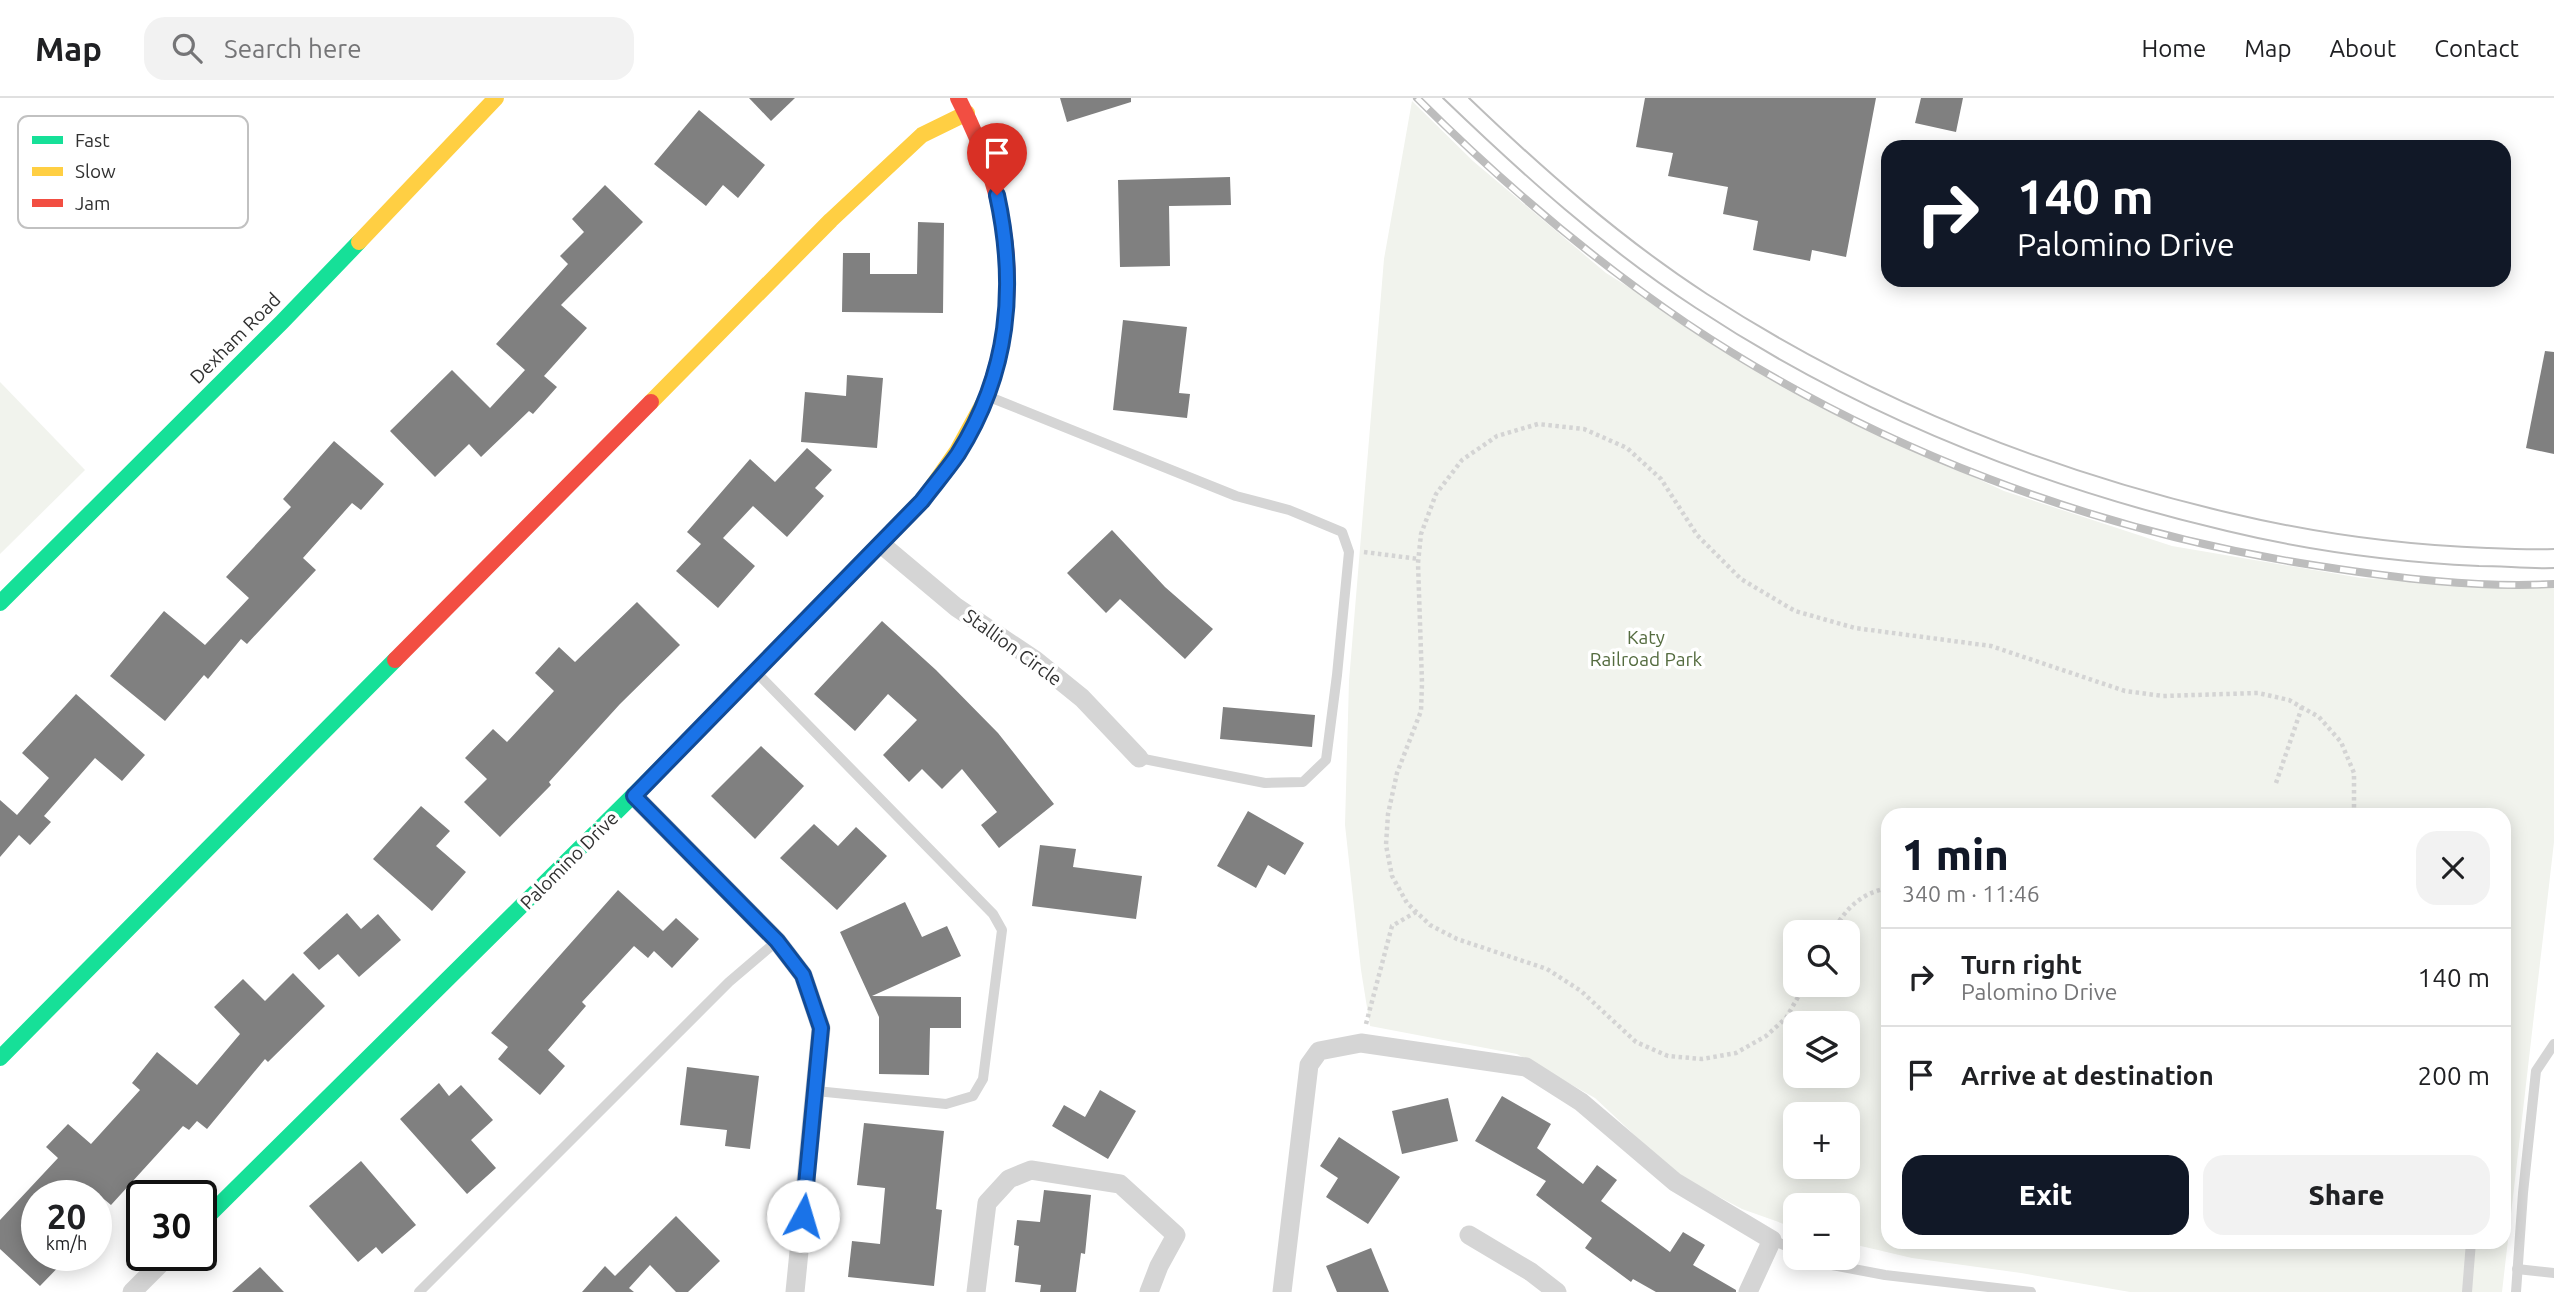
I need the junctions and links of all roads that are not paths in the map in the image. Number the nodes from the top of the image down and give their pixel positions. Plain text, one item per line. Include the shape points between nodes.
1 (496, 98) edge
2 (958, 98) edge
3 (967, 113) junction
4 (987, 396) junction
5 (881, 544) junction
6 (0, 603) edge
7 (755, 671) junction
8 (1139, 758) joint
9 (634, 796) junction
10 (777, 941) junction
11 (2554, 1044) edge
12 (0, 1058) edge
13 (817, 1091) junction
14 (217, 1207) edge
15 (1469, 1235) dead end
16 (1772, 1240) junction
17 (1783, 1245) edge
18 (2470, 1249) edge
19 (2517, 1269) junction
20 (1858, 1270) edge
21 (153, 1271) edge
22 (2554, 1273) edge
23 (131, 1292) edge
24 (419, 1292) edge
25 (795, 1292) edge
26 (976, 1292) edge
27 (1149, 1292) edge
28 (1282, 1292) edge
29 (1557, 1292) edge
30 (1748, 1292) edge
31 (2031, 1292) edge
32 (2467, 1292) edge
33 (2516, 1292) edge

1 - 6 street, Dexham Road via 282,322
2 - 3 street, Palomino Drive
3 - 4 street, Palomino Drive via 992,176 1005,233 1009,286 1004,333
3 - 12 street via 922,135 831,220
4 - 5 street, Palomino Drive via 958,453 922,501
4 - 8 lane via 1236,496 1289,510 1342,532 1348,550 1326,760 1303,782 1265,783
5 - 7 street, Palomino Drive
5 - 8 street, Stallion Circle via 957,607 1082,698
7 - 9 street, Palomino Drive
7 - 13 lane via 993,914 1002,930 983,1079 972,1096 946,1104
9 - 10 street
9 - 14 street, Palomino Drive
10 - 13 street via 803,975 821,1028
10 - 24 lane via 729,982
11 - 19 lane via 2536,1071
13 - 25 street
15 - 29 street
16 - 17 lane
16 - 28 street via 1675,1182 1581,1102 1527,1067 1361,1043 1319,1051 1309,1065
16 - 30 street
18 - 32 lane
19 - 22 lane
19 - 33 lane
20 - 31 lane
21 - 23 street
26 - 27 street via 987,1203 1009,1179 1031,1170 1119,1184 1176,1235

